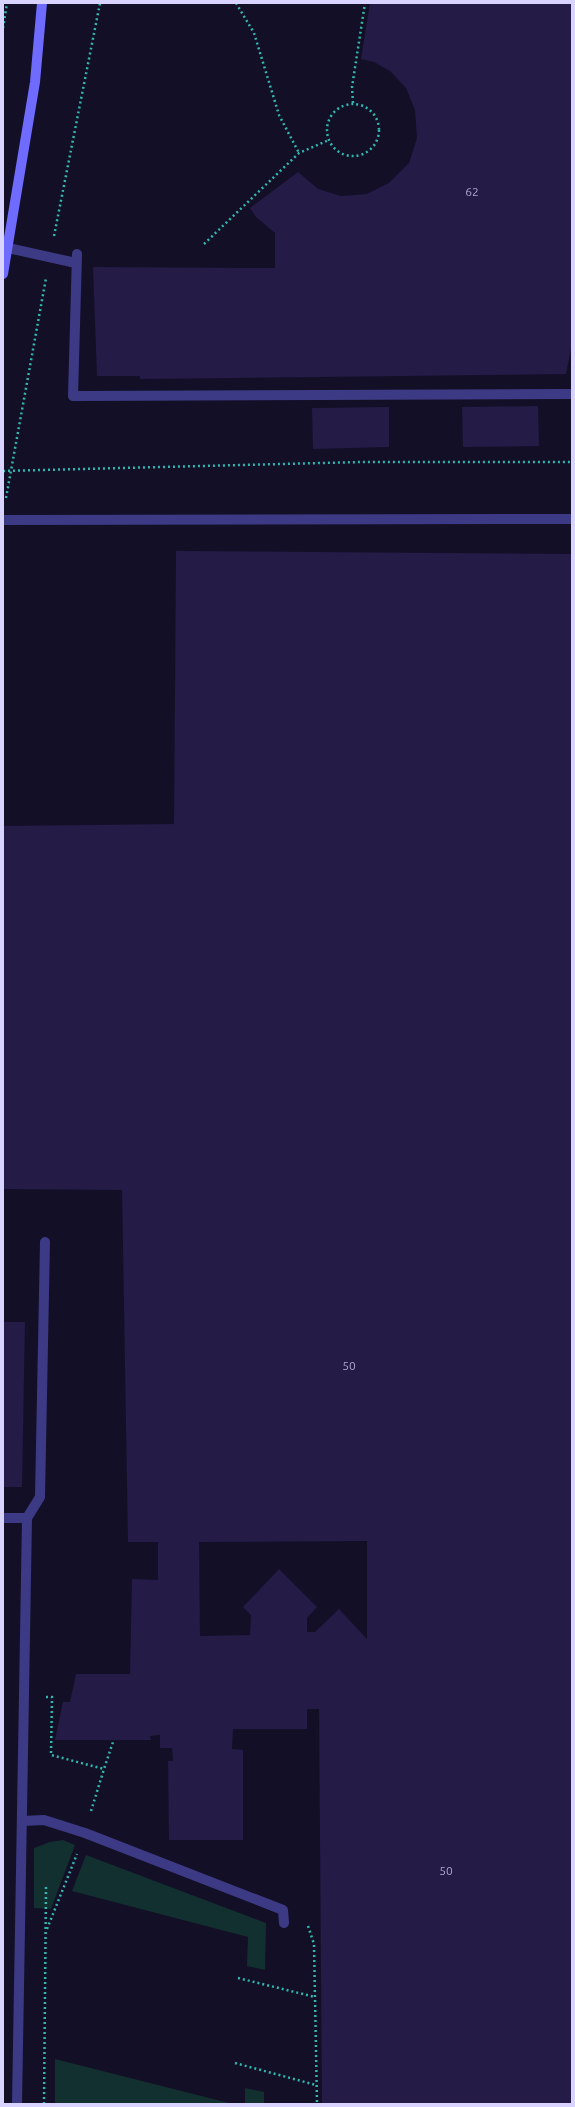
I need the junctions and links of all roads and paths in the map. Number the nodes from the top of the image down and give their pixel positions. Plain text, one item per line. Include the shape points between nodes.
1 (7, 3) edge
2 (42, 3) edge
3 (236, 3) edge
4 (365, 3) edge
5 (3, 28) edge
6 (353, 103) junction
7 (329, 140) junction
8 (299, 153) junction
9 (204, 244) dead end
10 (8, 248) junction
11 (3, 274) edge
12 (572, 394) edge
13 (572, 462) edge
14 (3, 471) edge
15 (572, 519) edge
16 (3, 520) edge
17 (45, 1242) dead end
18 (3, 1518) edge
19 (27, 1518) junction
20 (44, 1697) dead end
21 (113, 1742) dead end
22 (104, 1769) junction
23 (22, 1821) junction
24 (84, 1833) junction
25 (284, 1923) dead end
26 (46, 1931) dead end
27 (314, 1944) dead end
28 (238, 1978) dead end
29 (315, 1997) junction
30 (235, 2062) dead end
31 (316, 2085) junction
32 (17, 2104) edge
33 (316, 2104) edge

1 - 5 path
2 - 10 street via 35,82
3 - 8 path via 254,33 279,115
4 - 6 path via 352,87
6 - 7 path via 341,106 331,115 326,130
6 - 7 path via 370,110 377,122 379,132 374,145 358,155 349,156 334,149
7 - 8 path
8 - 9 path
10 - 11 street
10 - 12 lane via 77,259 73,396
13 - 14 path via 360,462
15 - 16 lane
17 - 19 lane via 40,1497
18 - 19 lane
19 - 23 lane
20 - 22 path via 52,1697 51,1755
21 - 22 path
22 - 24 path
23 - 24 lane via 44,1820
23 - 32 lane
24 - 25 lane via 283,1910
24 - 26 path
27 - 29 path
28 - 29 path
29 - 31 path
30 - 31 path
31 - 33 path

